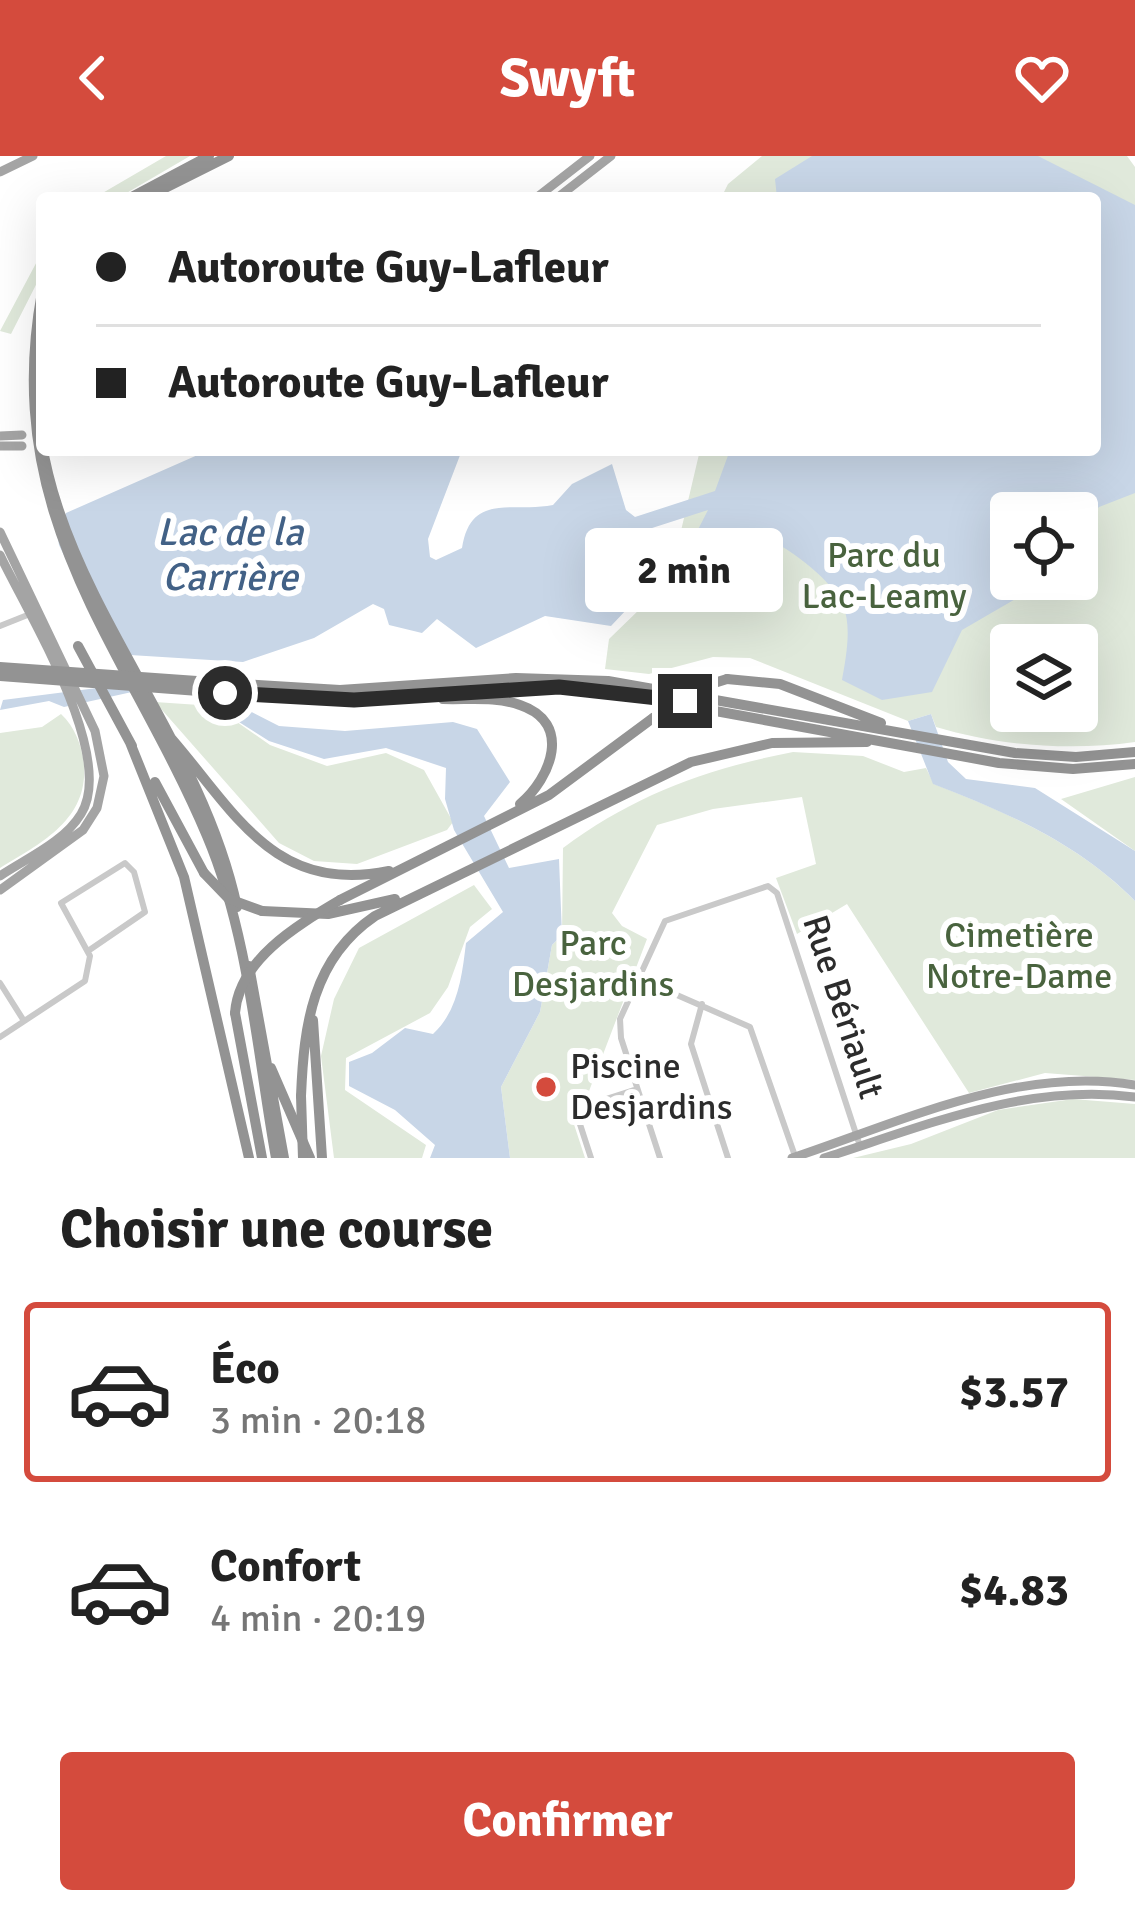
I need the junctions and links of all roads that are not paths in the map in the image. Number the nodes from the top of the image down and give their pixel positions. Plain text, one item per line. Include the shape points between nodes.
1 (33, 156) edge
2 (208, 156) edge
3 (229, 156) edge
4 (590, 156) edge
5 (611, 156) edge
6 (0, 170) edge
7 (141, 192) edge
8 (157, 192) edge
9 (544, 192) edge
10 (565, 192) edge
11 (36, 305) edge
12 (36, 327) edge
13 (22, 334) dead end
14 (18, 377) dead end
15 (9, 420) dead end
16 (0, 436) edge
17 (36, 436) edge
18 (22, 441) junction
19 (36, 444) edge
20 (0, 446) edge
21 (10, 461) dead end
22 (0, 532) edge
23 (0, 555) edge
24 (33, 612) junction
25 (0, 626) edge
26 (0, 667) edge
27 (0, 676) edge
28 (106, 678) junction
29 (225, 688) junction
30 (128, 698) junction
31 (386, 698) junction
32 (80, 712) junction
33 (895, 730) junction
34 (129, 740) junction
35 (902, 745) junction
36 (1135, 752) edge
37 (1135, 764) edge
38 (502, 819) junction
39 (404, 868) junction
40 (0, 876) edge
41 (0, 890) edge
42 (416, 894) junction
43 (88, 951) junction
44 (638, 978) junction
45 (0, 983) edge
46 (315, 993) junction
47 (702, 1004) junction
48 (24, 1021) junction
49 (0, 1036) edge
50 (266, 1060) junction
51 (1135, 1085) edge
52 (638, 1089) junction
53 (1135, 1096) edge
54 (858, 1142) junction
55 (250, 1158) edge
56 (262, 1158) edge
57 (280, 1158) edge
58 (306, 1158) edge
59 (322, 1158) edge
60 (591, 1158) edge
61 (660, 1158) edge
62 (728, 1158) edge
63 (795, 1158) edge
64 (824, 1158) edge

1 - 6 main road
2 - 7 highway
3 - 8 highway
4 - 9 main road
5 - 10 main road
11 - 13 highway
12 - 14 highway
15 - 21 highway
16 - 18 main road, bridge
17 - 18 main road
18 - 19 main road
18 - 20 main road, bridge
22 - 24 main road
23 - 24 main road
24 - 25 street
24 - 32 main road
24 - 32 main road
26 - 29 highway, bridge
27 - 29 highway, bridge
28 - 28 highway via 78,633
28 - 30 highway, bridge
28 - 34 highway
29 - 31 highway
29 - 33 highway via 590,680
30 - 39 highway via 295,867 339,879
30 - 50 highway via 183,773 216,837
30 - 57 highway via 220,871
31 - 35 highway via 602,690
31 - 38 highway via 506,701 538,716 552,743 550,770
32 - 40 main road via 91,761 85,806 57,838
32 - 41 main road via 104,769 92,818 66,847
33 - 36 highway via 1058,757
33 - 38 highway, bridge via 788,686 727,679 692,691 576,777
34 - 42 highway, bridge via 205,873 229,899 262,911 337,914
34 - 55 highway via 188,889
35 - 37 highway via 1060,769
35 - 42 highway via 814,740 728,751 658,775
38 - 39 highway
39 - 56 highway, bridge via 340,900 252,967 238,990 235,1013
42 - 46 highway via 349,937
43 - 43 street via 145,912 125,862 62,900
43 - 48 street via 85,980
44 - 47 street
44 - 52 street via 619,1029
44 - 54 street, Rue Bériault via 670,918 771,886
45 - 48 street
46 - 58 highway, bridge via 301,1096
46 - 59 highway
47 - 62 street via 691,1044
47 - 63 street via 753,1031
48 - 49 street
50 - 57 highway
50 - 58 highway
51 - 54 main road via 1019,1086
52 - 60 street via 575,1109
52 - 61 street
53 - 54 main road via 1085,1090 1012,1100
54 - 63 main road
54 - 64 main road

